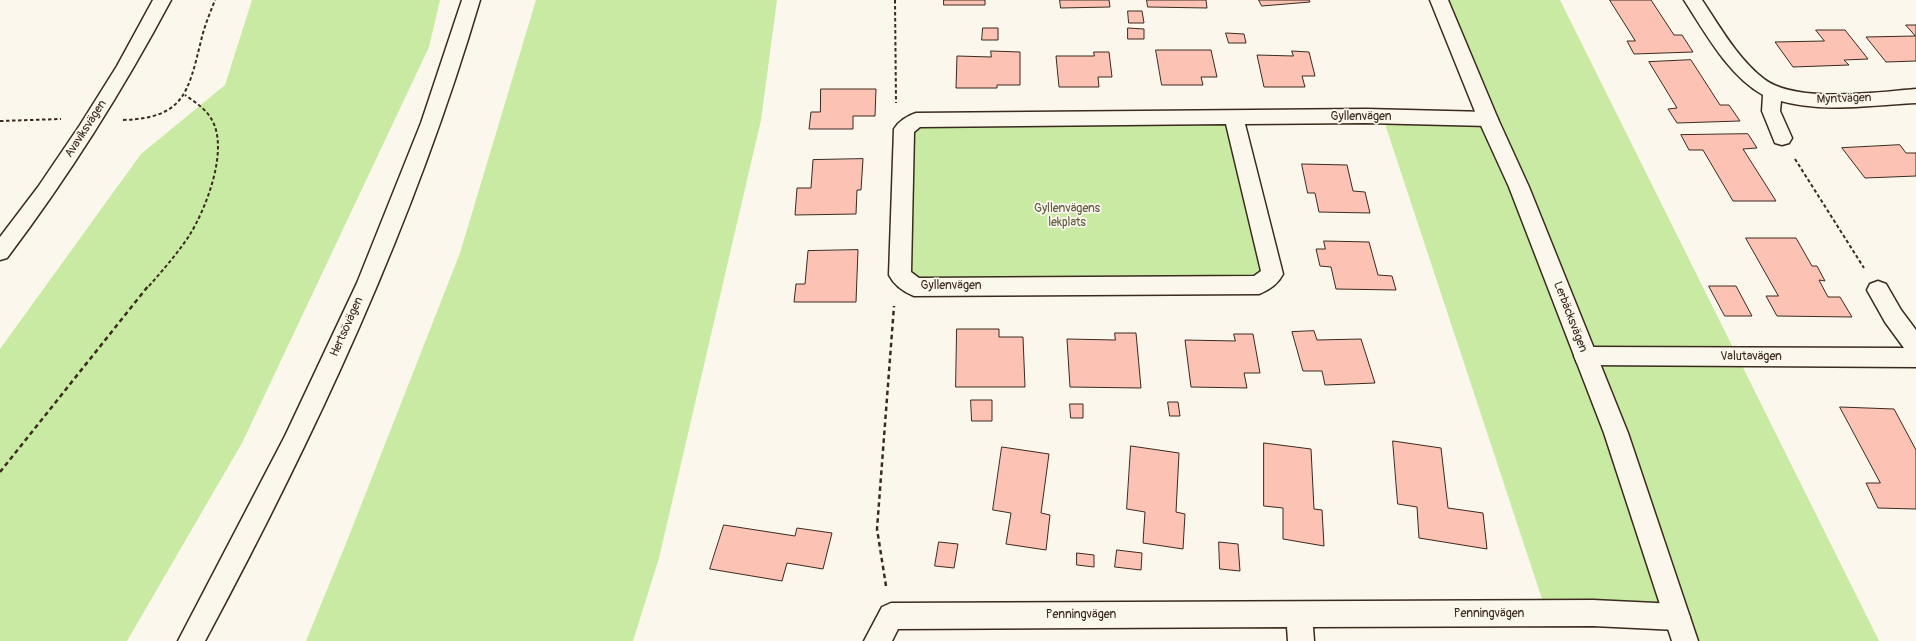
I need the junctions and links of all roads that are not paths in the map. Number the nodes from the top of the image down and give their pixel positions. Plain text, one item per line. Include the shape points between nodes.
1 (162, 0) edge
2 (472, 0) edge
3 (1439, 0) edge
4 (1693, 0) edge
5 (1773, 93) junction
6 (1916, 96) edge
7 (1234, 118) junction
8 (1488, 118) junction
9 (1782, 138) road end
10 (0, 252) edge
11 (1878, 290) road end
12 (1916, 347) edge
13 (1585, 356) junction
14 (1916, 358) edge
15 (1300, 615) junction
16 (1681, 629) edge
17 (191, 641) edge
18 (877, 641) edge
19 (1301, 641) edge

1 - 10 street, Avaviksvägen via 113,88 57,173
2 - 17 street, Hertsövägen via 423,151 379,258 310,412
3 - 8 street, Lerbäcksvägen
4 - 5 street, Myntvägen via 1746,74
5 - 6 street, Myntvägen via 1796,99 1820,100
5 - 9 street via 1771,111
7 - 7 street, Gyllenvägen via 1272,274 1259,285 914,287 900,275 904,129 916,120
7 - 8 street, Gyllenvägen
8 - 13 street, Lerbäcksvägen via 1519,187
11 - 12 street
13 - 14 street, Valutavägen
13 - 16 street, Lerbäcksvägen via 1616,433
15 - 16 street, Penningvägen via 1593,613
15 - 18 street, Penningvägen via 891,616
15 - 19 street

